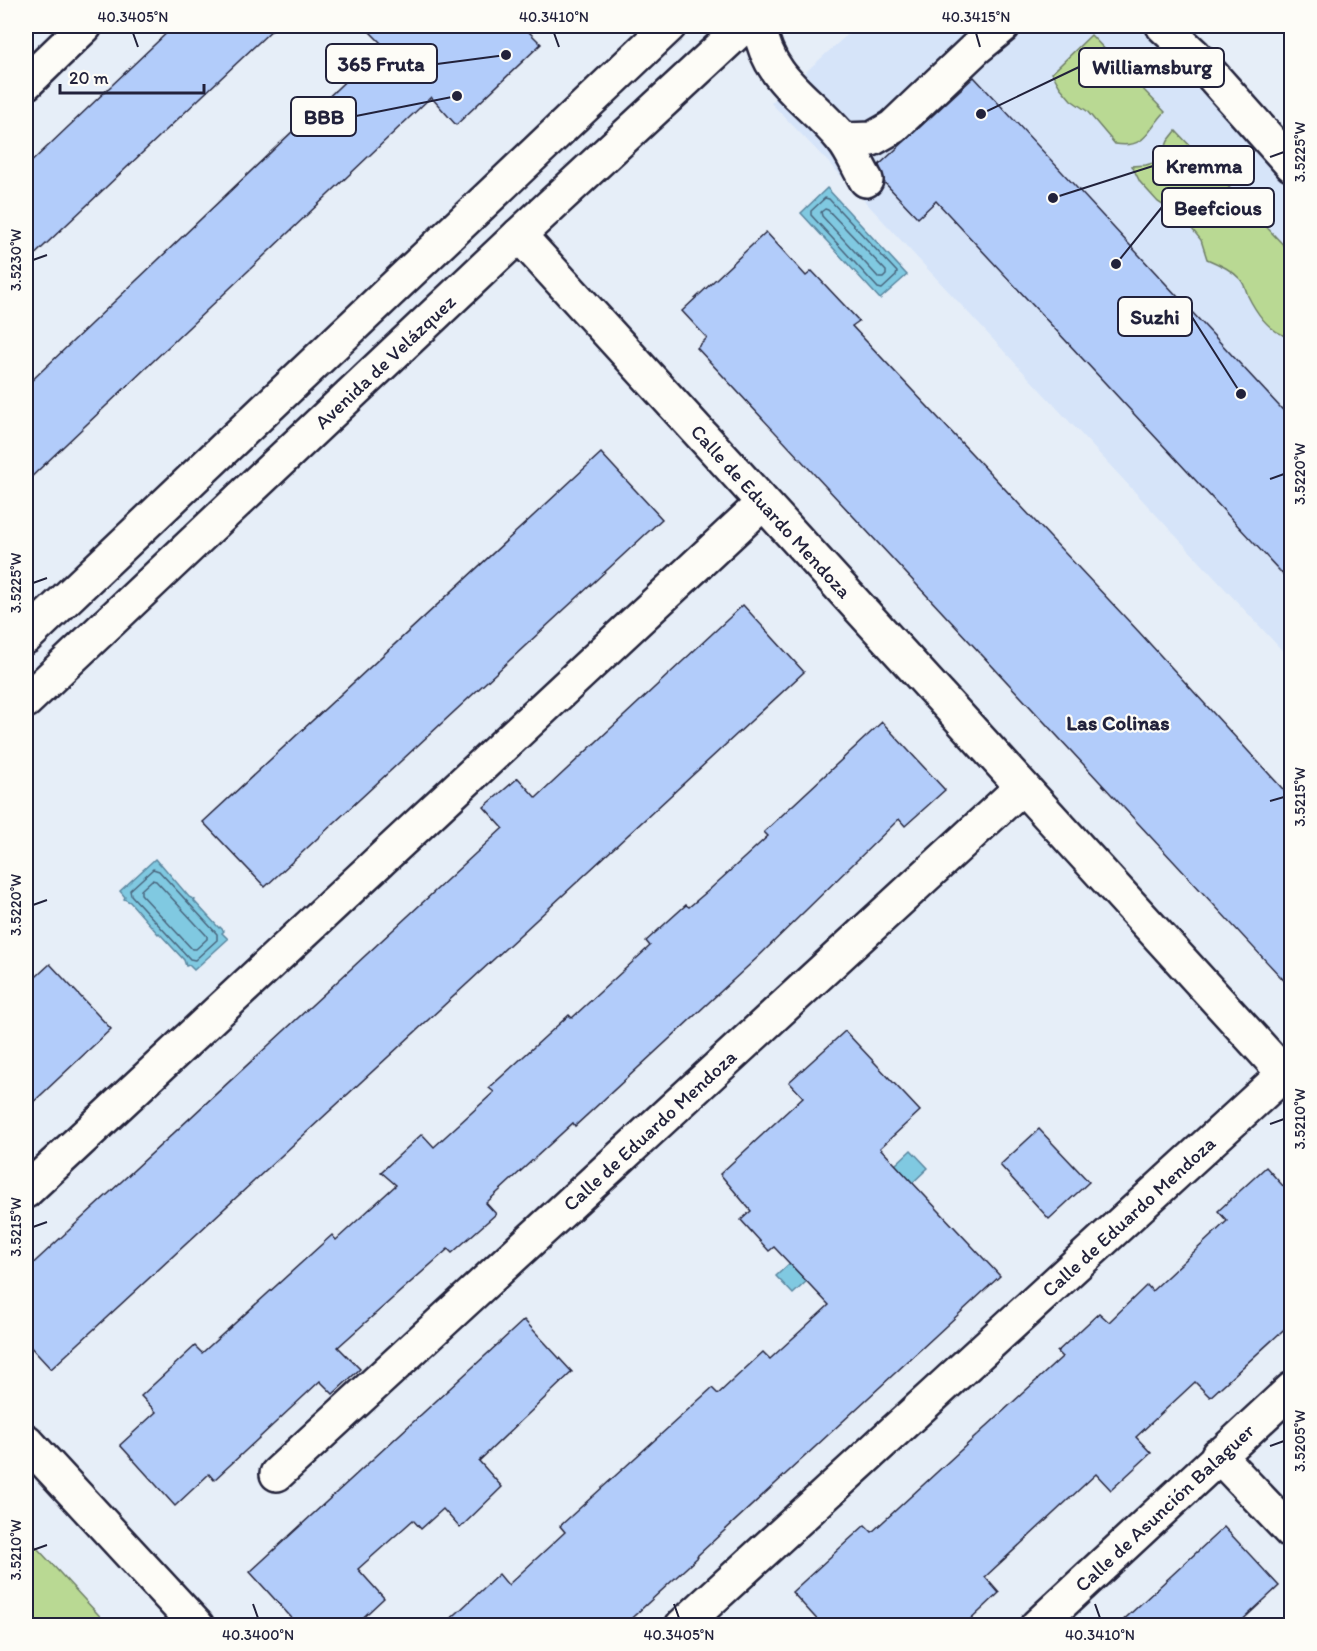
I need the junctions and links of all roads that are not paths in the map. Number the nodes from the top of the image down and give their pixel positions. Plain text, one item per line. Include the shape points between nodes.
1 (85, 26) edge
2 (669, 26) edge
3 (744, 26) edge
4 (759, 26) edge
5 (1003, 26) edge
6 (1163, 26) edge
7 (26, 83) edge
8 (843, 140) junction
9 (1292, 165) edge
10 (866, 180) dead end
11 (519, 235) junction
12 (763, 503) junction
13 (26, 637) edge
14 (26, 701) edge
15 (1022, 788) junction
16 (1288, 1078) edge
17 (26, 1191) edge
18 (1292, 1389) edge
19 (26, 1441) edge
20 (1218, 1455) junction
21 (277, 1474) dead end
22 (1292, 1533) edge
23 (196, 1626) edge
24 (682, 1626) edge
25 (1037, 1626) edge

1 - 7 street
2 - 13 street
3 - 11 street, Avenida de Velázquez
4 - 8 street via 768,57 785,82
5 - 8 street via 893,127 872,139
6 - 9 street
8 - 10 street
11 - 12 street, Calle de Eduardo Mendoza
11 - 14 street, Avenida de Velázquez
12 - 15 street, Calle de Eduardo Mendoza
12 - 17 street
15 - 16 street, Calle de Eduardo Mendoza
15 - 21 street, Calle de Eduardo Mendoza
16 - 24 street, Calle de Eduardo Mendoza
18 - 20 street, Calle de Asunción Balaguer
19 - 23 street
20 - 22 street
20 - 25 street, Calle de Asunción Balaguer

